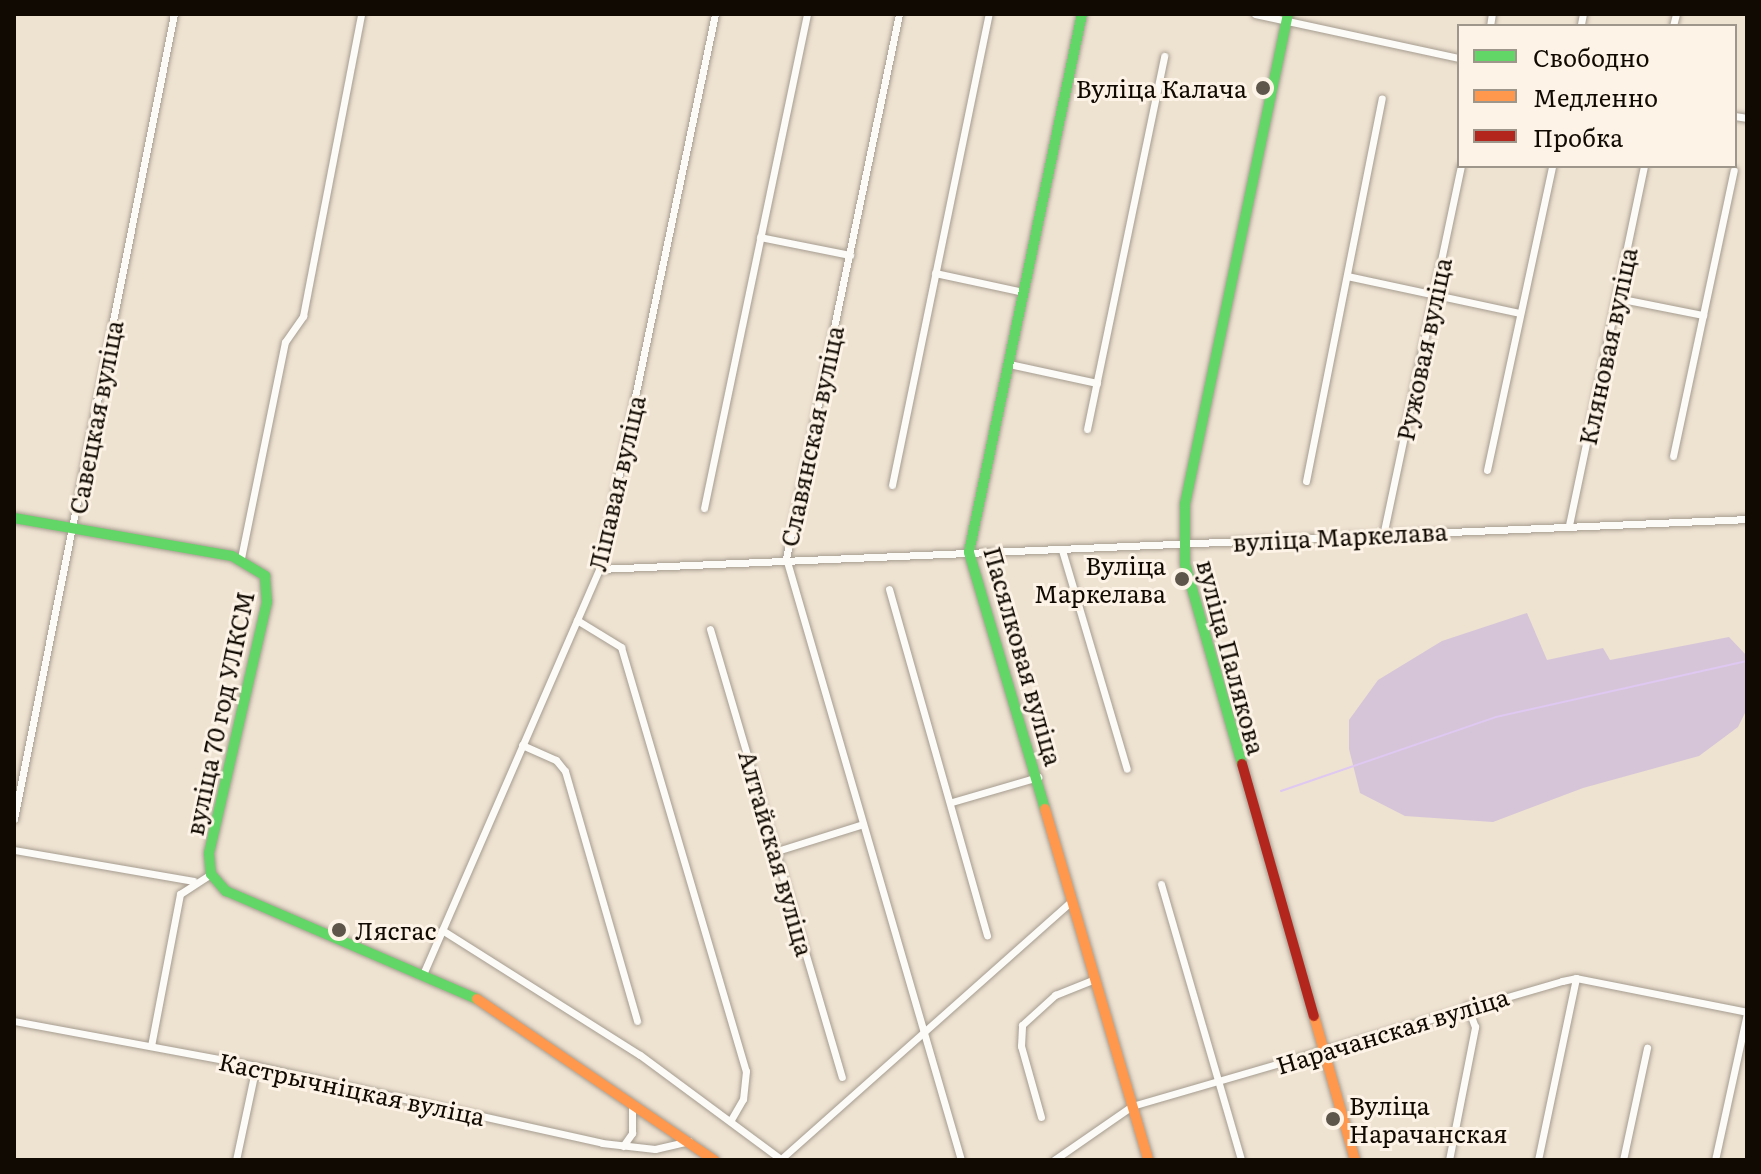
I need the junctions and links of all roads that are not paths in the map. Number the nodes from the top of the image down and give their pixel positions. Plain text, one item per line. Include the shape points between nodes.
1 (174, 14) edge
2 (361, 14) edge
3 (715, 14) edge
4 (807, 14) edge
5 (899, 14) edge
6 (989, 14) edge
7 (1082, 14) edge
8 (1255, 14) edge
9 (1583, 14) edge
10 (1287, 18) edge
11 (1581, 24) dead end
12 (1164, 56) dead end
13 (1457, 58) edge
14 (1382, 98) dead end
15 (1461, 168) edge
16 (1552, 168) edge
17 (1644, 168) edge
18 (1734, 170) dead end
19 (760, 237) junction
20 (850, 255) junction
21 (935, 273) junction
22 (1347, 276) junction
23 (1024, 292) junction
24 (1434, 296) junction
25 (1617, 298) junction
26 (1519, 313) junction
27 (1703, 315) junction
28 (1009, 364) junction
29 (1097, 383) junction
30 (1087, 429) dead end
31 (1673, 456) dead end
32 (1487, 470) dead end
33 (1306, 481) dead end
34 (892, 485) dead end
35 (704, 508) dead end
36 (14, 518) edge
37 (1747, 519) edge
38 (1569, 525) junction
39 (74, 528) junction
40 (1384, 531) junction
41 (1184, 545) junction
42 (1062, 550) junction
43 (969, 552) junction
44 (241, 558) junction
45 (786, 558) junction
46 (599, 569) junction
47 (889, 589) dead end
48 (577, 620) junction
49 (710, 629) dead end
50 (522, 745) junction
51 (1127, 769) dead end
52 (1038, 777) junction
53 (952, 802) junction
54 (14, 819) edge
55 (863, 824) junction
56 (14, 850) edge
57 (777, 851) junction
58 (211, 874) junction
59 (193, 881) junction
60 (1161, 884) dead end
61 (1072, 901) junction
62 (442, 930) junction
63 (987, 935) dead end
64 (424, 972) junction
65 (1576, 978) junction
66 (1095, 979) junction
67 (1467, 1005) junction
68 (1747, 1012) edge
69 (14, 1021) edge
70 (637, 1021) dead end
71 (925, 1036) junction
72 (151, 1046) junction
73 (1647, 1048) dead end
74 (1323, 1051) junction
75 (256, 1066) junction
76 (842, 1077) dead end
77 (1218, 1081) junction
78 (630, 1099) junction
79 (1132, 1106) junction
80 (1041, 1117) dead end
81 (731, 1120) junction
82 (689, 1141) junction
83 (623, 1146) junction
84 (236, 1160) edge
85 (714, 1160) edge
86 (781, 1160) edge
87 (961, 1160) edge
88 (1054, 1160) edge
89 (1148, 1160) edge
90 (1241, 1160) edge
91 (1355, 1160) edge
92 (1449, 1160) edge
93 (1538, 1160) edge
94 (1623, 1160) edge
95 (1715, 1160) edge

1 - 39 street, Савецкая вуліца
2 - 44 street, вуліца 70 год УЛКСМ via 303,316 285,342
3 - 46 street, Ліпавая вуліца
4 - 19 street
5 - 20 street, Славянская вуліца
6 - 21 street
7 - 23 street, Пасялковая вуліца
8 - 10 street
9 - 11 street
10 - 13 street
10 - 41 street, вуліца Палякова via 1185,504
12 - 29 street
14 - 22 street
15 - 24 street, Ружовая вуліца
16 - 26 street
17 - 25 street, Кляновая вуліца
18 - 27 street
19 - 20 street
19 - 35 street
20 - 45 street, Славянская вуліца
21 - 23 street
21 - 34 street
22 - 24 street
22 - 33 street
23 - 28 street, Пасялковая вуліца
24 - 26 street
24 - 40 street, Ружовая вуліца
25 - 27 street
25 - 38 street, Кляновая вуліца
26 - 32 street
27 - 31 street
28 - 29 street
28 - 43 street, Пасялковая вуліца
29 - 30 street
36 - 39 street
37 - 38 street, вуліца Маркелава
38 - 40 street, вуліца Маркелава
39 - 44 street
39 - 54 street, Савецкая вуліца
40 - 41 street, вуліца Маркелава
41 - 42 street, вуліца Маркелава
41 - 74 street, вуліца Палякова via 1192,599
42 - 43 street, вуліца Маркелава
42 - 51 street
43 - 45 street, вуліца Маркелава
43 - 52 street, Пасялковая вуліца
44 - 58 street, вуліца 70 год УЛКСМ via 265,576 267,602 209,853
45 - 46 street, вуліца Маркелава
45 - 55 street, Славянская вуліца
46 - 48 street, Ліпавая вуліца
47 - 53 street
48 - 50 street, Ліпавая вуліца
48 - 81 street via 621,647 746,1071 743,1099
49 - 57 street, Алтайская вуліца
50 - 62 street, Ліпавая вуліца
50 - 70 street via 556,760 565,771
52 - 53 street
52 - 61 street, Пасялковая вуліца
53 - 63 street
55 - 57 street
55 - 71 street, Славянская вуліца
56 - 59 street
57 - 76 street, Алтайская вуліца
58 - 59 street, вуліца 70 год УЛКСМ
58 - 64 street via 226,891
59 - 72 street via 180,894
60 - 77 street
61 - 66 street, Пасялковая вуліца
61 - 71 street
62 - 64 street, Ліпавая вуліца
62 - 81 street
64 - 78 street via 481,1001
65 - 67 street, Нарачанская вуліца
65 - 68 street, Нарачанская вуліца
65 - 93 street
66 - 79 street, Пасялковая вуліца
66 - 80 street via 1055,995 1022,1025 1021,1046
67 - 74 street, Нарачанская вуліца
67 - 92 street via 1475,1027
68 - 95 street
69 - 72 street, Кастрычніцкая вуліца
71 - 86 street
71 - 87 street, Славянская вуліца
72 - 75 street, Кастрычніцкая вуліца
73 - 94 street
74 - 77 street, Нарачанская вуліца
74 - 91 street, вуліца Палякова
75 - 83 street, Кастрычніцкая вуліца
75 - 84 street
77 - 79 street, Нарачанская вуліца
77 - 90 street
78 - 82 street
78 - 83 street via 635,1121
79 - 88 street, Нарачанская вуліца
79 - 89 street, Пасялковая вуліца
81 - 86 street
82 - 83 street, Кастрычніцкая вуліца via 655,1149
82 - 85 street

